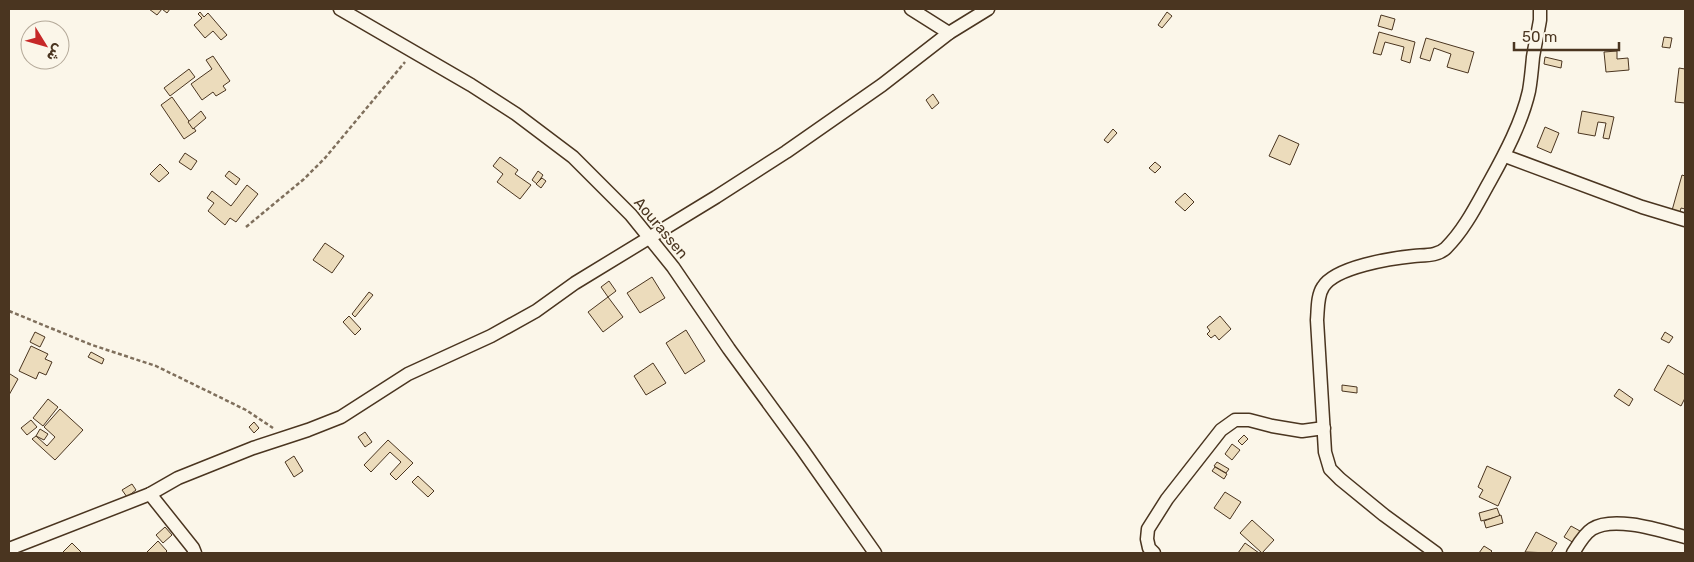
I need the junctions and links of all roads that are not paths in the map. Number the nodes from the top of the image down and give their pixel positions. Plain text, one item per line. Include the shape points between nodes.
1 (340, 9) edge
2 (910, 9) edge
3 (988, 9) edge
4 (1540, 9) edge
5 (949, 33) junction
6 (1505, 156) junction
7 (1685, 220) edge
8 (651, 238) junction
9 (1324, 428) junction
10 (150, 494) junction
11 (1685, 537) edge
12 (9, 549) edge
13 (195, 553) edge
14 (875, 553) edge
15 (1154, 553) edge
16 (1436, 553) edge
17 (1573, 553) edge

1 - 8 street, Aourassen via 486,94 546,136 573,157
2 - 5 street
3 - 5 street
4 - 6 street via 1529,92
5 - 8 street via 832,121
6 - 7 street
6 - 9 street via 1475,210 1445,250 1432,255 1356,266 1335,276 1321,289 1317,320
8 - 10 street via 536,311 491,336 408,374 341,417 178,478
8 - 14 street, Aourassen
9 - 15 street via 1302,431 1235,420 1221,430 1167,499 1148,530 1149,548
9 - 16 street via 1330,469 1384,515
10 - 12 street
10 - 13 street
11 - 17 street via 1624,523 1607,525 1593,528

